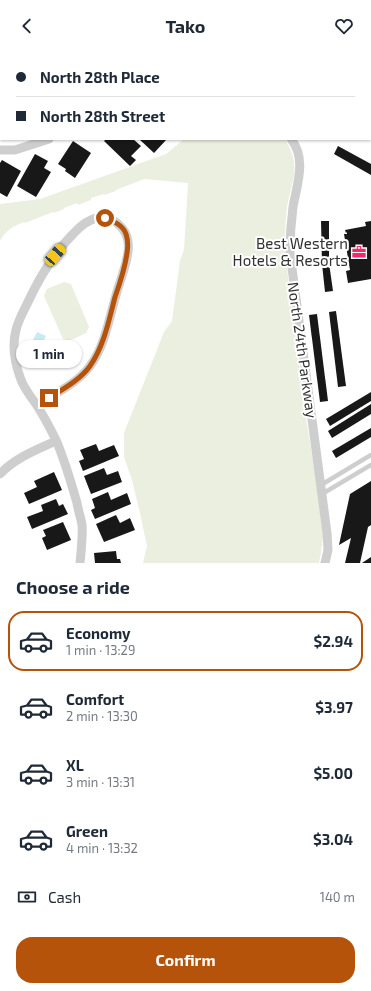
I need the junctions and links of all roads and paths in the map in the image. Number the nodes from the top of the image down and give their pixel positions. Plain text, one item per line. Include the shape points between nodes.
1 (46, 140) edge
2 (291, 140) edge
3 (0, 150) edge
4 (37, 405) junction
5 (56, 441) junction
6 (371, 455) edge
7 (371, 465) edge
8 (0, 474) edge
9 (322, 490) junction
10 (80, 563) edge
11 (325, 563) edge

1 - 3 street via 15,150
2 - 9 street, North 24th Parkway via 299,156 300,180 293,207 290,253
4 - 4 street via 20,378 15,359 14,345 20,319 33,291 55,255 73,234 84,223 96,218 114,221 126,234 128,252 99,350 84,373
4 - 5 street
5 - 8 street via 26,455
5 - 10 street via 69,475 82,525
6 - 9 lane
7 - 9 lane
9 - 11 street, North 24th Parkway via 328,550

